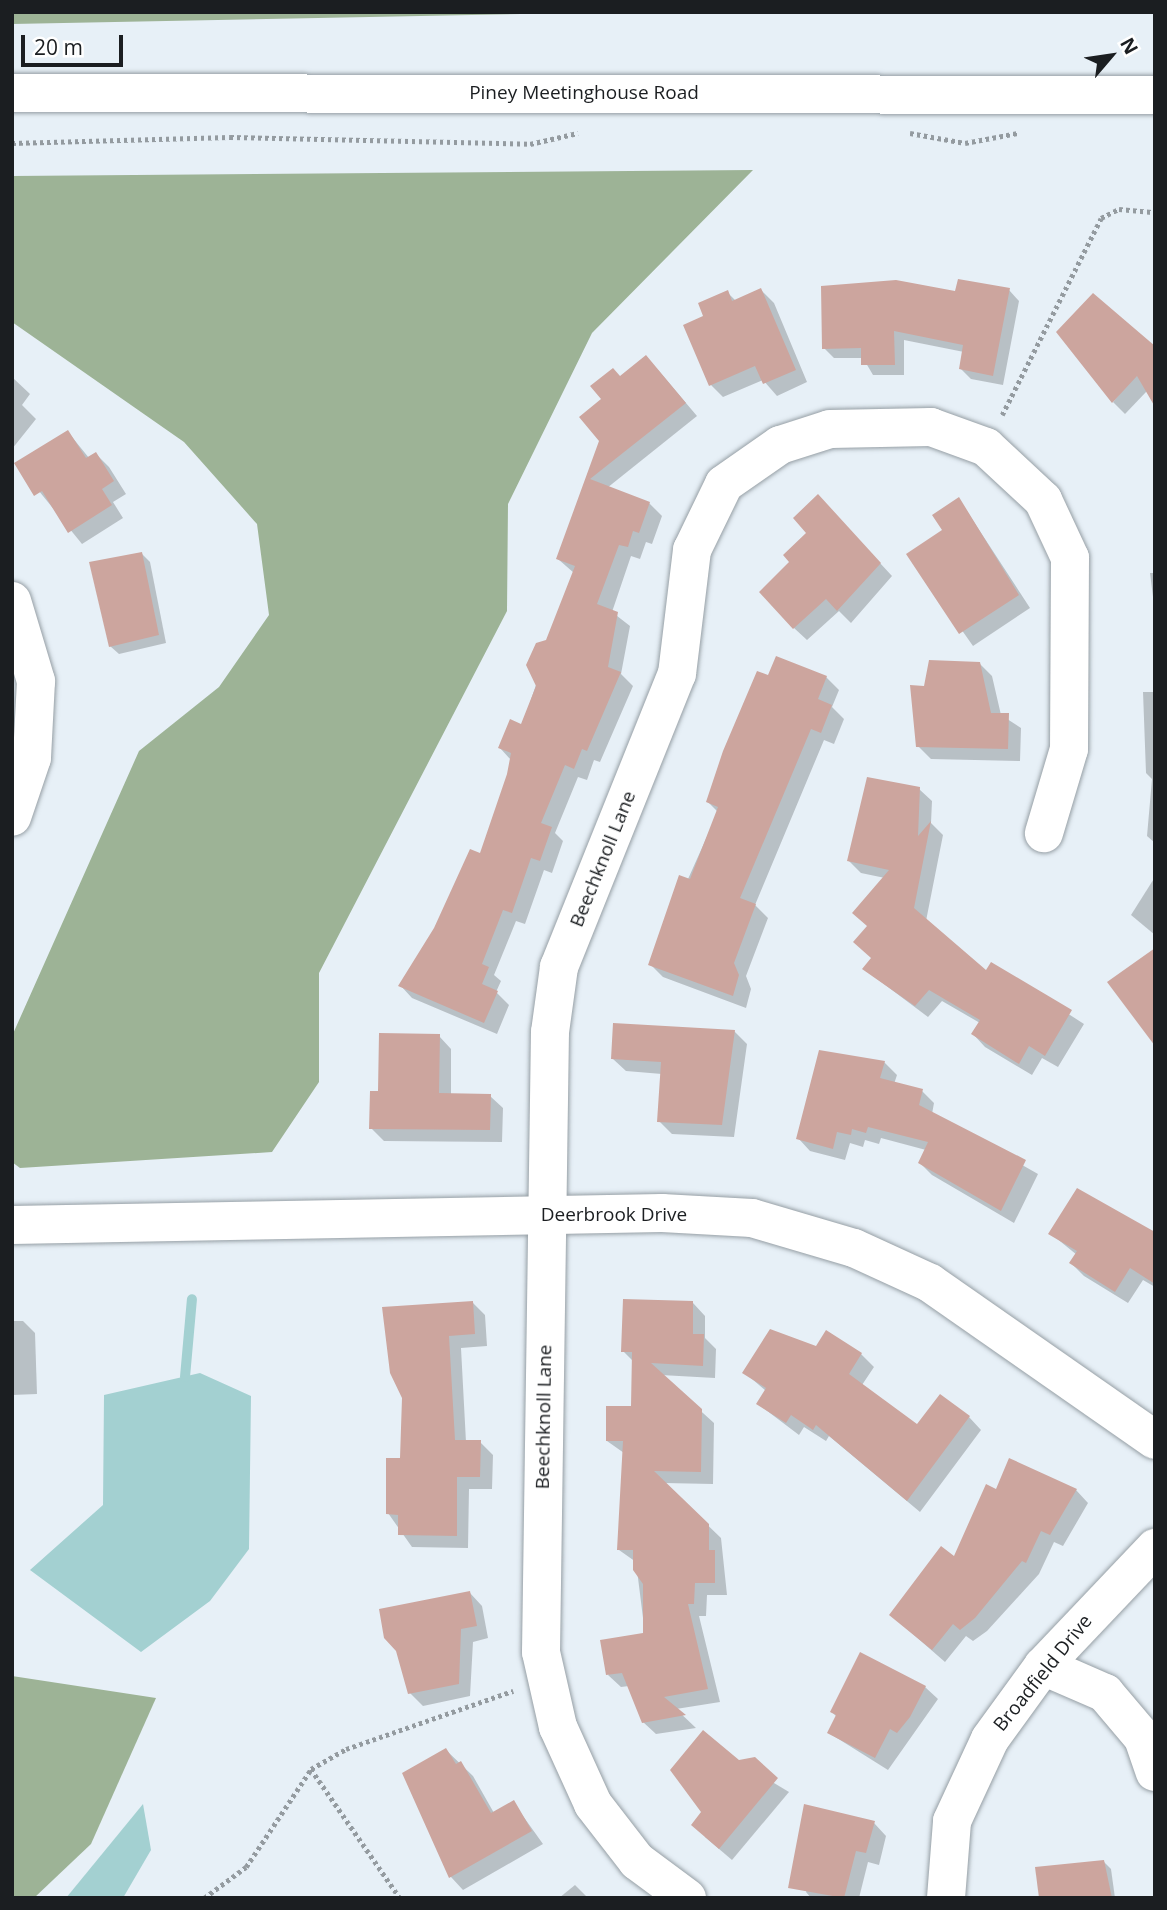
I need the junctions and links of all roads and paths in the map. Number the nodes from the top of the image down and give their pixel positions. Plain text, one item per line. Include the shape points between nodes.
1 (12, 93) edge
2 (1155, 95) edge
3 (1033, 128) dead end
4 (897, 130) dead end
5 (582, 132) dead end
6 (12, 143) edge
7 (1155, 212) edge
8 (1000, 419) dead end
9 (12, 601) edge
10 (12, 817) edge
11 (1044, 833) dead end
12 (548, 1215) junction
13 (12, 1225) edge
14 (1155, 1440) edge
15 (1155, 1548) edge
16 (1044, 1666) junction
17 (547, 1679) junction
18 (311, 1769) junction
19 (1155, 1772) edge
20 (205, 1898) edge
21 (400, 1898) edge
22 (687, 1898) edge
23 (946, 1898) edge

1 - 2 street, Piney Meetinghouse Road
3 - 4 path via 965,143
5 - 6 path via 530,144 230,136
7 - 8 path via 1119,209 1101,218
9 - 10 street via 36,681 32,758
11 - 12 street, Beechknoll Lane via 1069,749 1070,558 1043,500 986,447 931,427 830,429 780,445 724,484 692,550 677,674 559,967 550,1032
12 - 13 street, Deerbrook Drive
12 - 14 street, Deerbrook Drive via 752,1218 854,1248 930,1283
12 - 17 street, Beechknoll Lane via 541,1652
15 - 16 street, Broadfield Drive
16 - 19 street via 1105,1693 1143,1738
16 - 23 street, Broadfield Drive via 989,1738 952,1821
17 - 18 path via 345,1749
17 - 22 street, Beechknoll Lane via 558,1727 593,1804 637,1861
18 - 20 path via 246,1867
18 - 21 path

